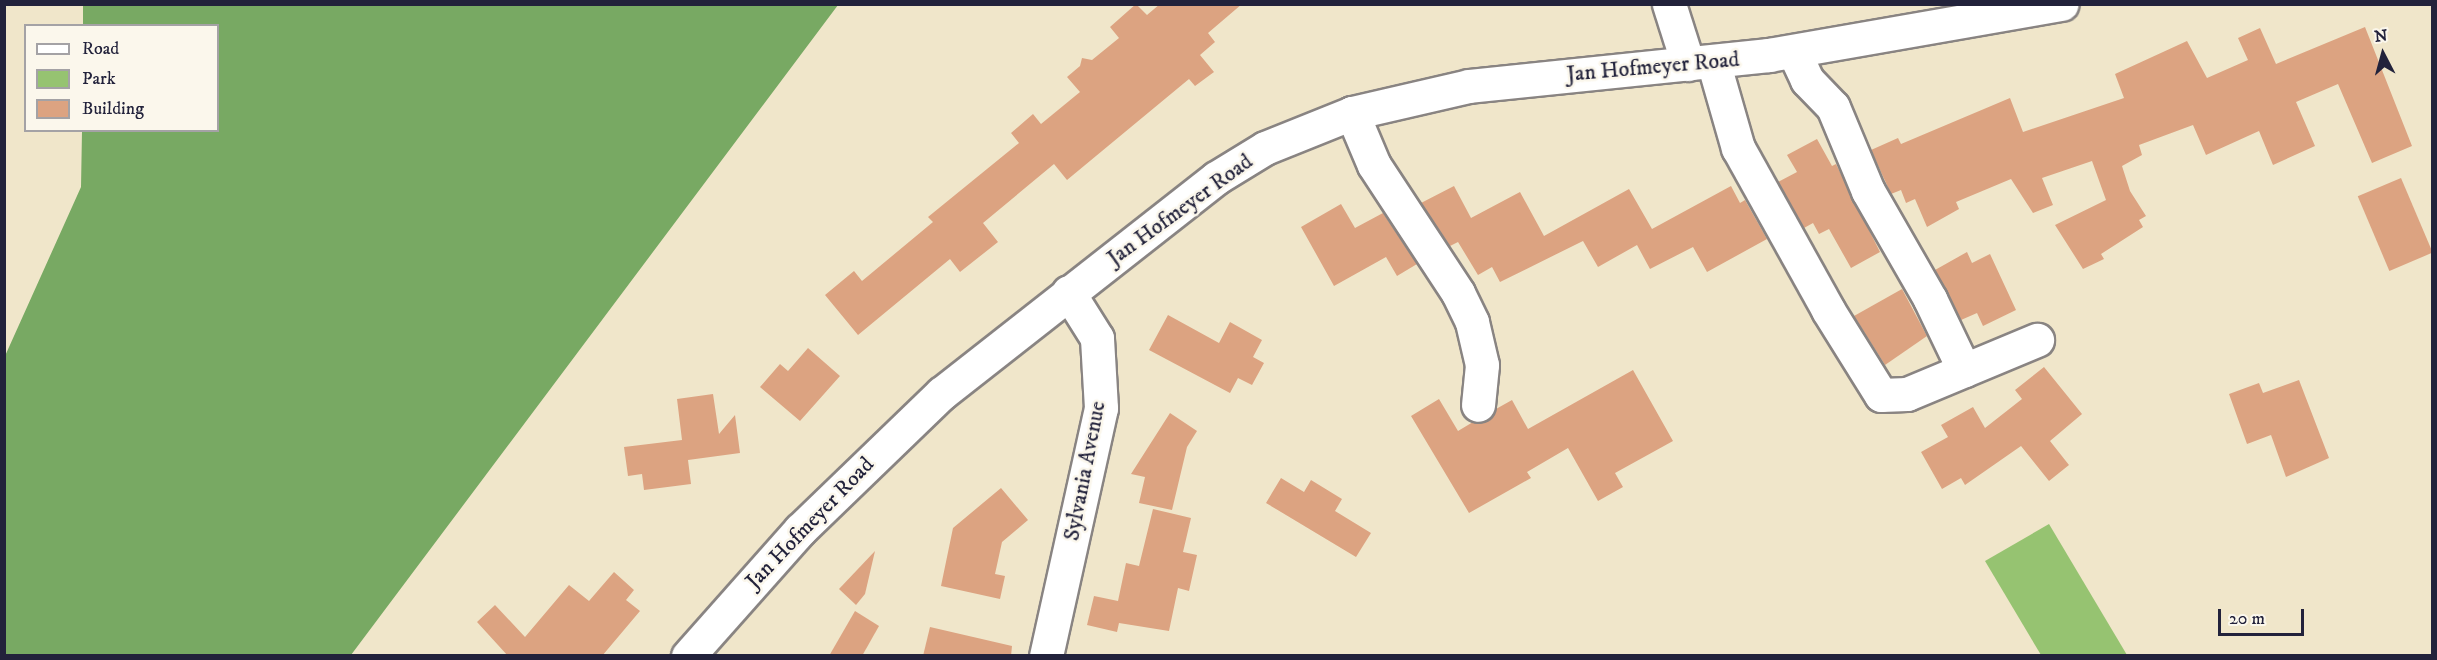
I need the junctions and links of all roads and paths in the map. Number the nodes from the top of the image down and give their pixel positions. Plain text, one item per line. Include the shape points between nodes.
1 (1669, 4) edge
2 (2062, 4) edge
3 (1994, 11) edge
4 (1794, 52) junction
5 (1701, 62) junction
6 (1352, 113) junction
7 (1068, 292) junction
8 (2037, 340) dead end
9 (1964, 370) junction
10 (1478, 405) dead end
11 (688, 656) edge
12 (1046, 656) edge

1 - 5 street
2 - 3 street, Jan Hofmeyer Road
3 - 4 street, Jan Hofmeyer Road
4 - 5 street, Jan Hofmeyer Road
4 - 9 street via 1807,80 1833,107 1868,191 1930,299
5 - 6 street, Jan Hofmeyer Road via 1470,86
5 - 9 street via 1738,148 1874,387 1881,395 1896,398
6 - 7 street, Jan Hofmeyer Road via 1265,148 1216,178
6 - 10 street via 1374,165 1458,292 1472,322 1482,365
7 - 11 street, Jan Hofmeyer Road via 942,393 877,453 800,530
7 - 12 street, Sylvania Avenue via 1097,338 1101,408
8 - 9 street

